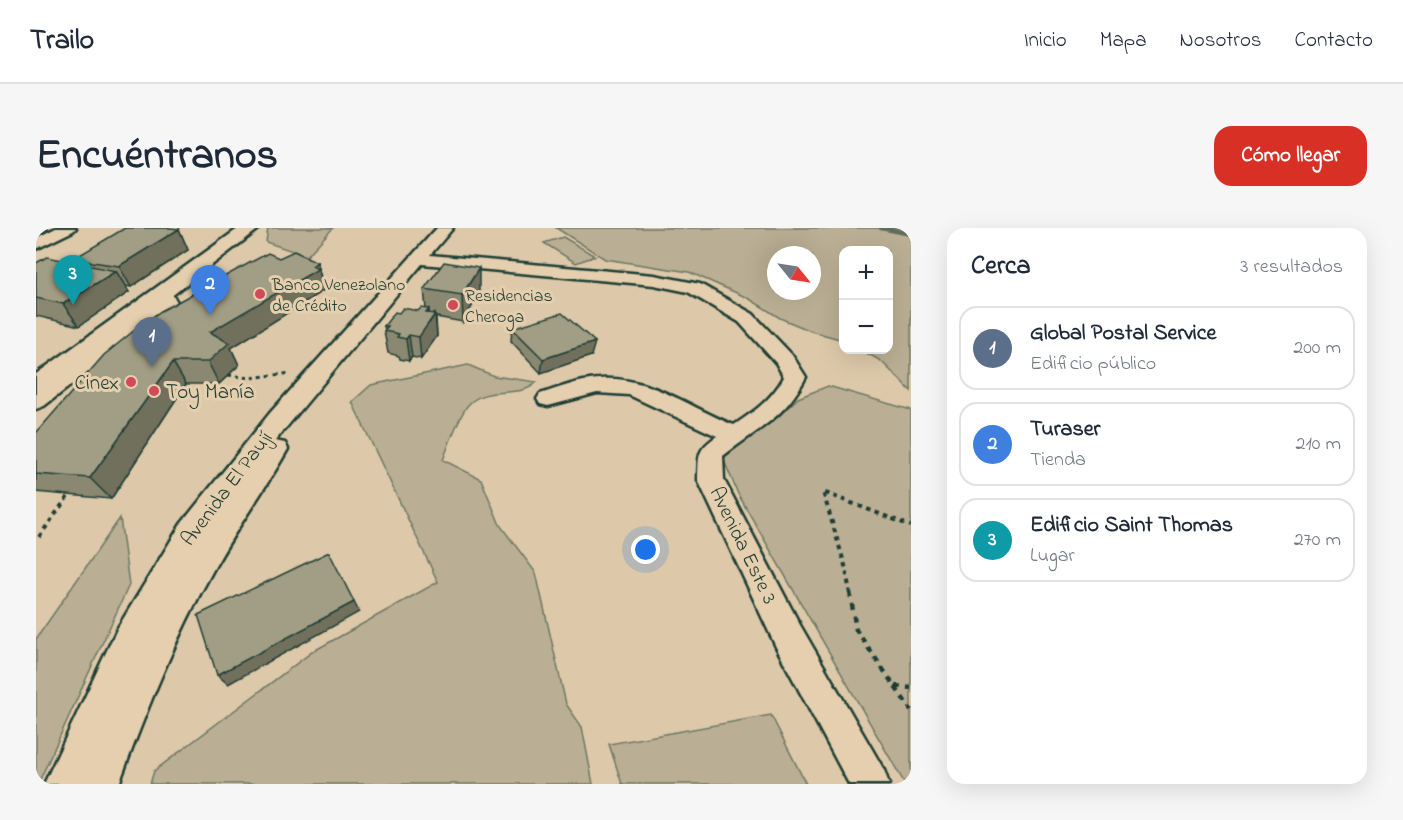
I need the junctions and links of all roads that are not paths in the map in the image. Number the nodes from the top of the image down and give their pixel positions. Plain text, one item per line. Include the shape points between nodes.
1 (68, 228) edge
2 (232, 228) edge
3 (250, 228) edge
4 (445, 228) edge
5 (458, 228) edge
6 (36, 244) edge
7 (422, 260) junction
8 (163, 293) junction
9 (36, 367) edge
10 (36, 387) edge
11 (548, 399) dead end
12 (36, 401) edge
13 (735, 434) junction
14 (63, 784) edge
15 (100, 784) edge
16 (870, 784) edge

1 - 6 street
2 - 9 main road
3 - 8 main road
4 - 7 street, Avenida El Paují
5 - 7 street, Avenida El Paují
7 - 13 street, Avenida Este 3 via 654,280 694,288 716,299 746,318 785,360 795,377 783,397 758,421
7 - 14 street, Avenida El Paují via 278,419 191,532 129,640
7 - 15 street, Avenida El Paují via 292,427 228,521 164,635
8 - 10 main road
8 - 12 street via 168,302
11 - 13 street via 598,385 642,390 714,428
13 - 16 street, Avenida Este 3 via 711,453 711,480 788,636

